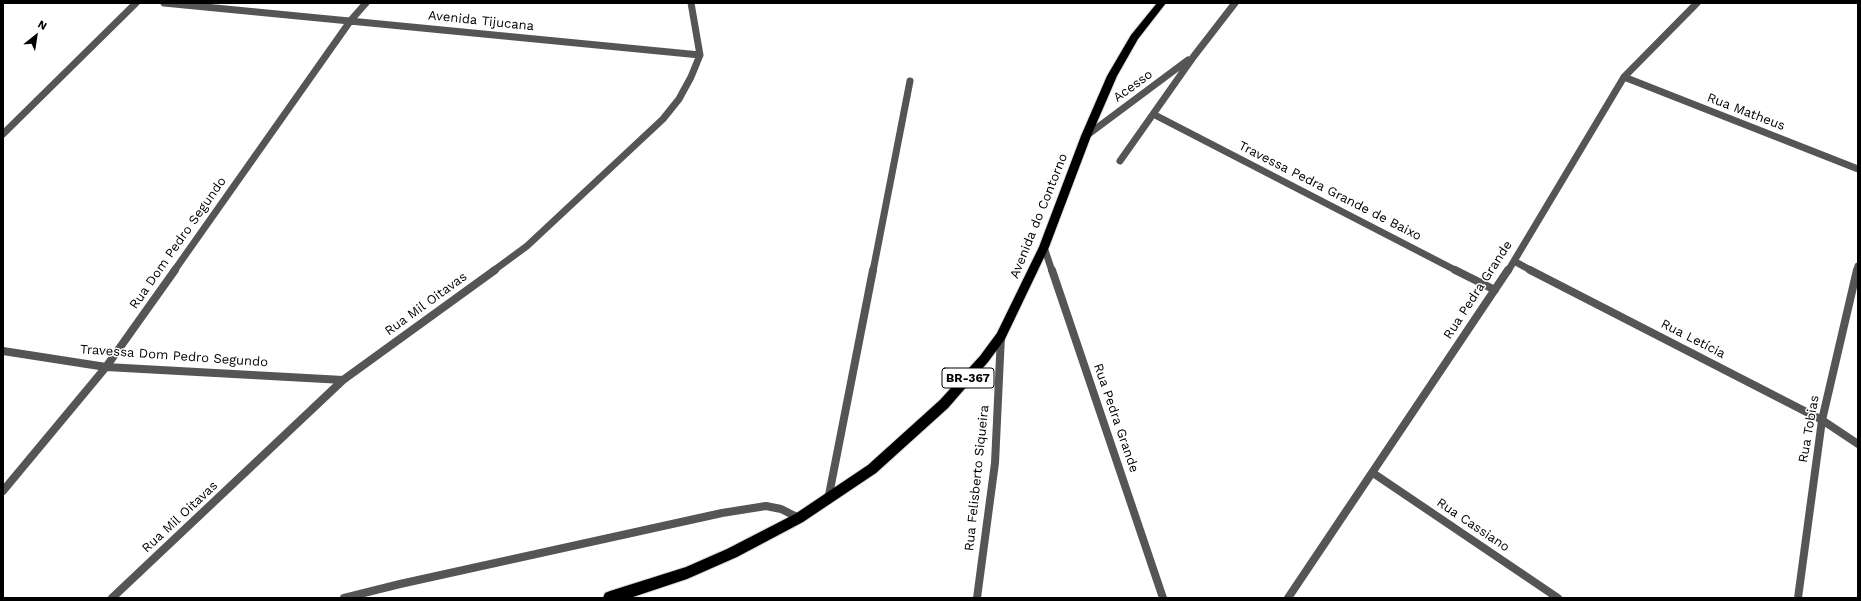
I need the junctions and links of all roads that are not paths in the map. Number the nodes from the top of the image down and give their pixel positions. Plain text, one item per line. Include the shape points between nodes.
1 (136, 3) edge
2 (164, 3) edge
3 (366, 3) edge
4 (691, 3) edge
5 (1162, 3) edge
6 (1234, 3) edge
7 (1697, 3) edge
8 (351, 20) junction
9 (700, 55) junction
10 (1194, 56) junction
11 (1624, 77) junction
12 (910, 81) dead end
13 (1154, 114) junction
14 (3, 134) edge
15 (1086, 136) junction
16 (1120, 161) dead end
17 (1858, 169) edge
18 (1044, 247) junction
19 (1514, 261) junction
20 (1858, 266) edge
21 (1495, 290) junction
22 (1001, 336) junction
23 (3, 351) edge
24 (106, 366) junction
25 (343, 380) junction
26 (1822, 420) junction
27 (1858, 444) edge
28 (1373, 473) junction
29 (3, 491) edge
30 (828, 500) junction
31 (799, 518) junction
32 (112, 598) edge
33 (344, 598) edge
34 (610, 598) edge
35 (977, 598) edge
36 (1163, 598) edge
37 (1288, 598) edge
38 (1558, 598) edge
39 (1798, 598) edge

1 - 14 street
2 - 8 street, Avenida Tijucana
3 - 8 street, Rua Dom Pedro Segundo
4 - 9 street
5 - 15 highway, Avenida do Contorno / BR-367 via 1123,55
6 - 10 street
7 - 11 street, Rua Pedra Grande
8 - 9 street, Avenida Tijucana
8 - 24 street, Rua Dom Pedro Segundo
9 - 25 street, Rua Mil Oitavas via 679,99 663,119 543,232
10 - 13 street
10 - 15 street, Acesso
11 - 17 street, Rua Matheus
11 - 19 street, Rua Pedra Grande
12 - 30 street
13 - 16 street
13 - 21 street, Travessa Pedra Grande de Baixo
15 - 18 highway, Avenida do Contorno / BR-367
18 - 22 highway, Avenida do Contorno / BR-367
18 - 36 street, Rua Pedra Grande
19 - 21 street, Rua Pedra Grande
19 - 26 street, Rua Letícia
20 - 26 street, Rua Tobias
21 - 28 street, Rua Pedra Grande
22 - 30 highway, Avenida do Contorno / BR-367 via 970,375 929,419 872,469
22 - 35 street, Rua Felisberto Siqueira via 994,463
23 - 24 street, Travessa Dom Pedro Segundo
24 - 25 street, Travessa Dom Pedro Segundo
24 - 29 street, Rua Dom Pedro Segundo
25 - 32 street, Rua Mil Oitavas
26 - 27 street, Rua Letícia
26 - 39 street, Rua Tobias
28 - 37 street, Rua Pedra Grande
28 - 38 street, Rua Cassiano
30 - 31 highway, Avenida do Contorno / BR-367
31 - 33 street via 781,509 766,506 722,512
31 - 34 highway, Avenida do Contorno / BR-367 via 688,573

